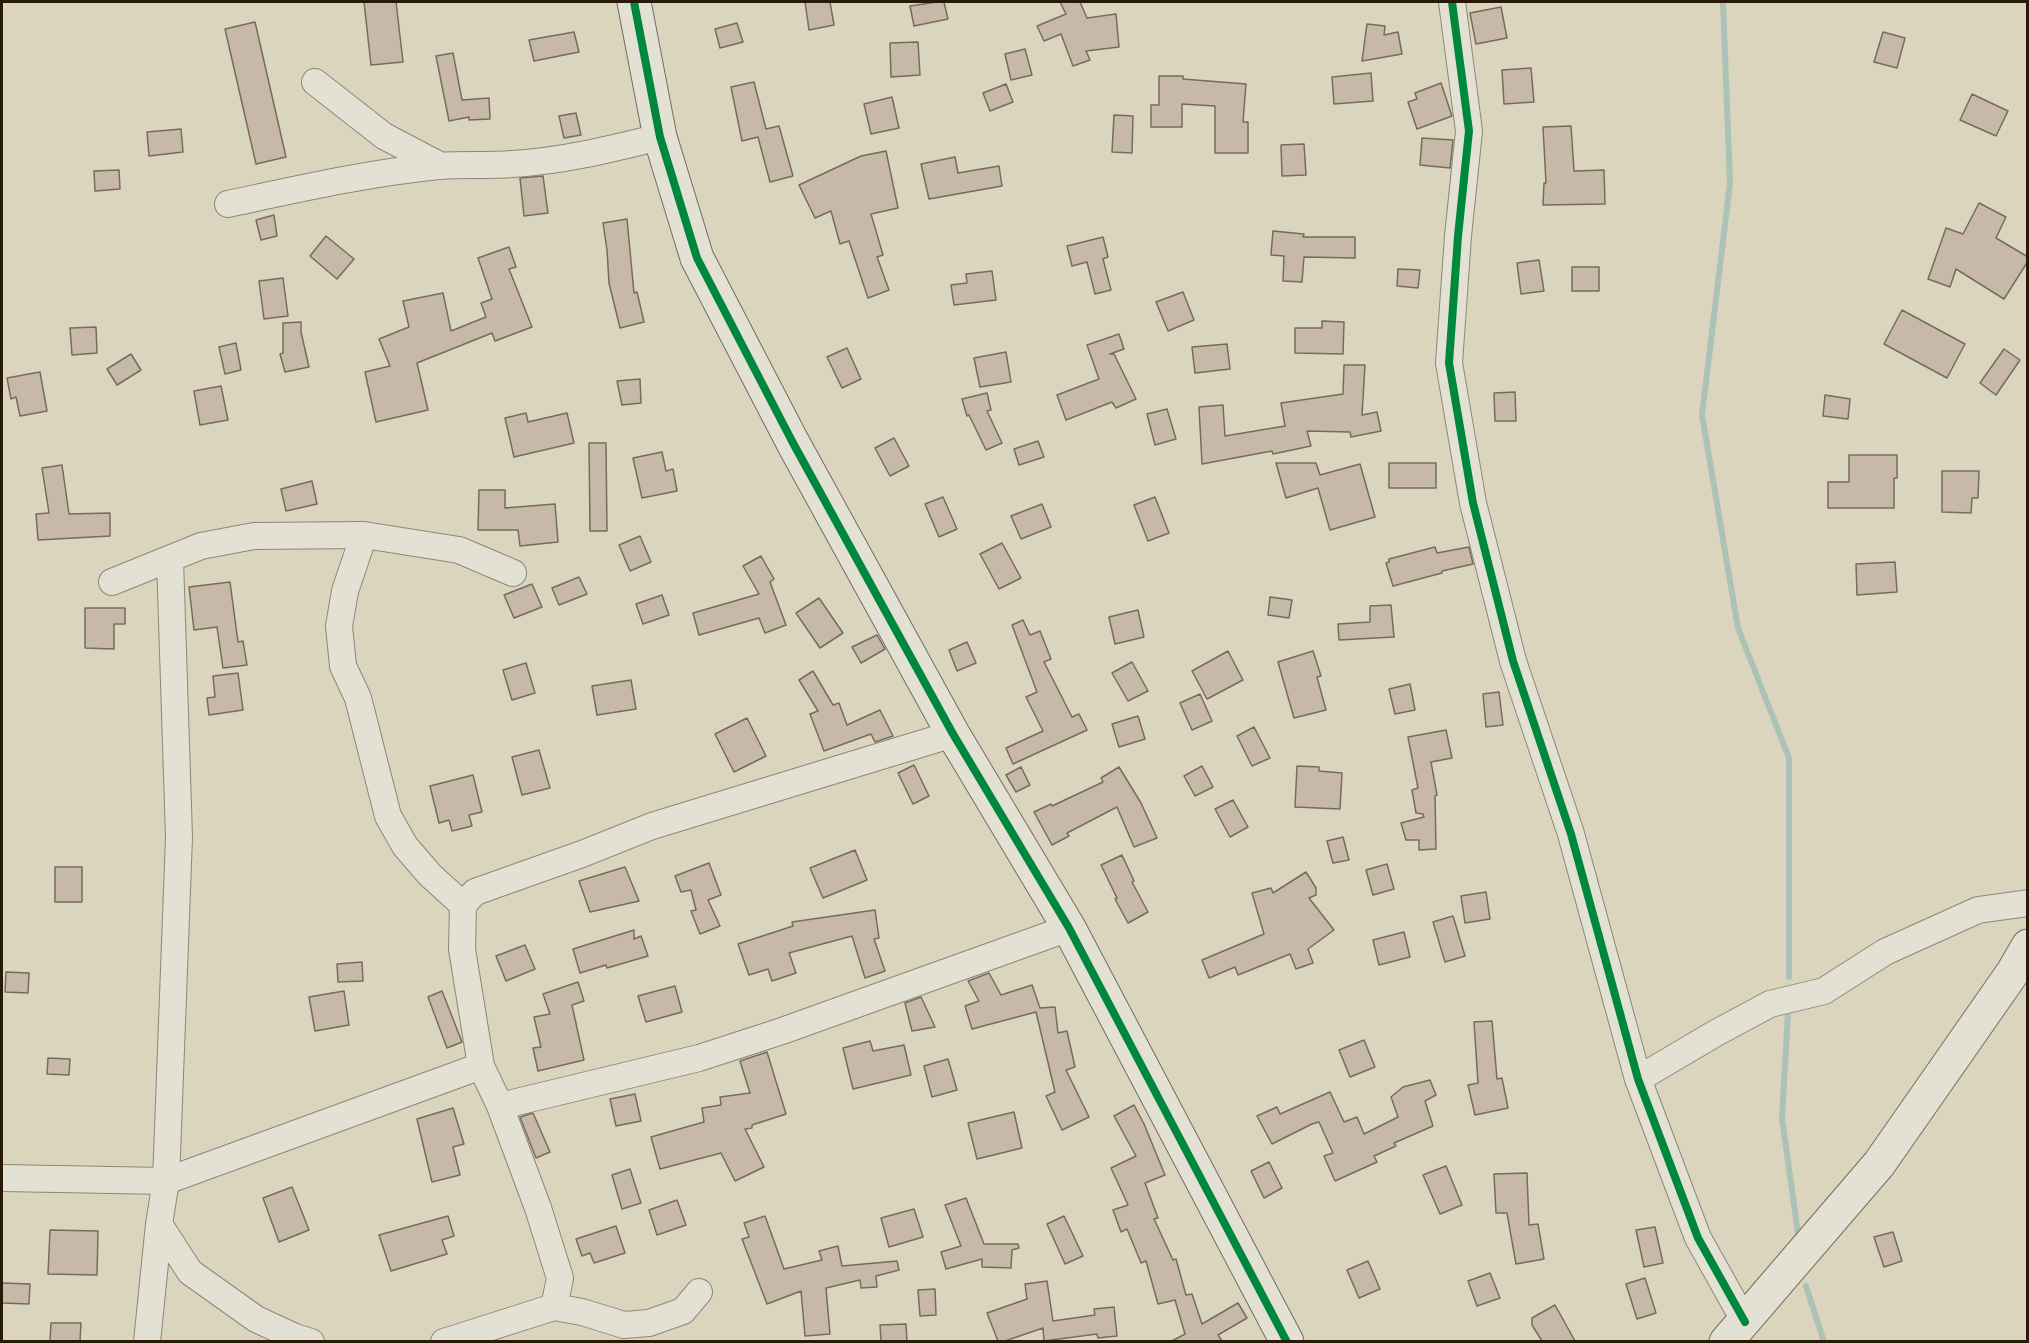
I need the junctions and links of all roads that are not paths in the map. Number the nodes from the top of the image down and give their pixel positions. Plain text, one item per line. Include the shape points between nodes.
1 (634, 2) edge
2 (1452, 2) edge
3 (315, 82) dead end
4 (660, 136) junction
5 (441, 166) junction
6 (228, 204) dead end
7 (364, 535) junction
8 (170, 559) junction
9 (513, 573) dead end
10 (112, 582) dead end
11 (953, 734) junction
12 (2028, 903) edge
13 (463, 905) junction
14 (1069, 928) junction
15 (2028, 946) edge
16 (481, 1066) junction
17 (1638, 1079) junction
18 (500, 1106) junction
19 (2, 1178) edge
20 (166, 1181) junction
21 (159, 1224) junction
22 (699, 1292) dead end
23 (554, 1308) junction
24 (1735, 1332) edge
25 (147, 1341) edge
26 (311, 1341) edge
27 (444, 1341) edge
28 (1287, 1341) edge

1 - 4 street
2 - 17 street via 1469,131 1449,363 1465,457 1513,661 1571,834
3 - 5 street via 384,136
4 - 5 street via 557,159
4 - 11 street via 697,258
5 - 6 street via 361,176
7 - 8 street via 254,536 201,546
7 - 9 street via 459,550
7 - 13 street via 345,591 339,626 343,666 358,698 388,816 405,846 429,875
8 - 10 street
8 - 20 street via 179,837
11 - 13 street via 652,826 475,892
11 - 14 street
12 - 17 street via 1968,914 1885,952 1824,991 1770,1004
13 - 16 street via 462,949
14 - 18 street via 699,1058
14 - 28 street
15 - 24 street via 1879,1164
16 - 18 street
16 - 20 street
17 - 24 street
18 - 23 street via 560,1278
19 - 20 street
20 - 21 street
21 - 25 street
21 - 26 street via 190,1272 256,1319
22 - 23 street via 683,1311 649,1323 624,1325
23 - 27 street

